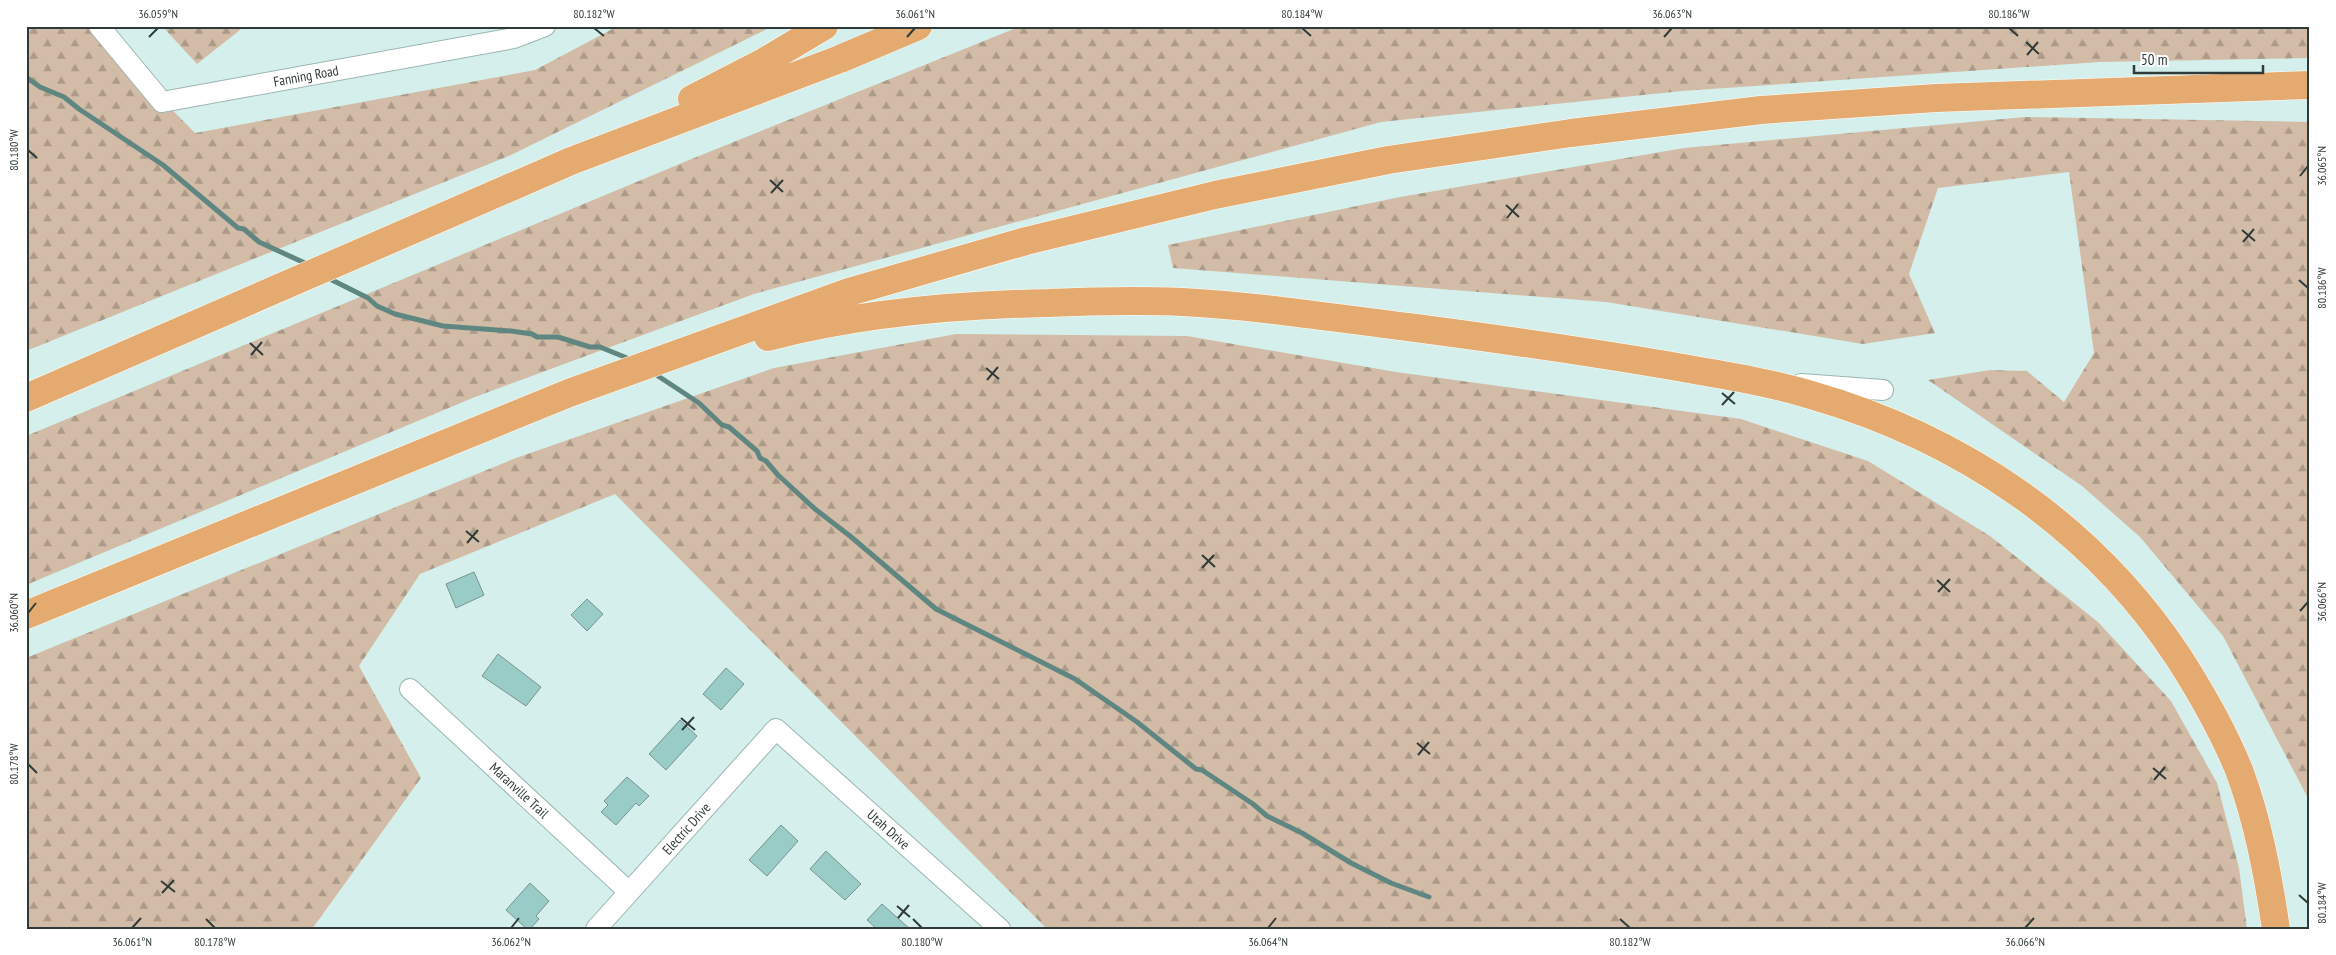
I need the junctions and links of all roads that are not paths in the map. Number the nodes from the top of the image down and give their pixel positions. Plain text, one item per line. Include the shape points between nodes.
1 (99, 26) edge
2 (545, 26) edge
3 (824, 26) edge
4 (918, 26) edge
5 (2310, 85) edge
6 (571, 161) junction
7 (1749, 380) junction
8 (1883, 390) dead end
9 (569, 393) junction
10 (26, 398) edge
11 (26, 615) edge
12 (410, 689) dead end
13 (776, 729) joint
14 (628, 891) junction
15 (596, 929) edge
16 (1000, 929) edge
17 (2276, 929) edge

1 - 2 street, Fanning Road via 162,102 514,38
3 - 6 highway via 762,63
4 - 6 highway
5 - 9 highway via 1936,98 1762,110 1571,133 1388,160 1215,195 1026,241 849,292
6 - 10 highway
7 - 8 street
7 - 9 highway via 1493,338 1261,309 1181,302 1095,301 914,311 836,322 764,338
7 - 17 highway via 1810,394 1862,412 1963,457 2041,508 2117,578 2166,639 2197,685 2219,727 2238,770 2255,822
9 - 11 highway
12 - 14 street, Maranville Trail
13 - 14 street, Electric Drive
13 - 16 street, Utah Drive
14 - 15 street, Electric Drive

